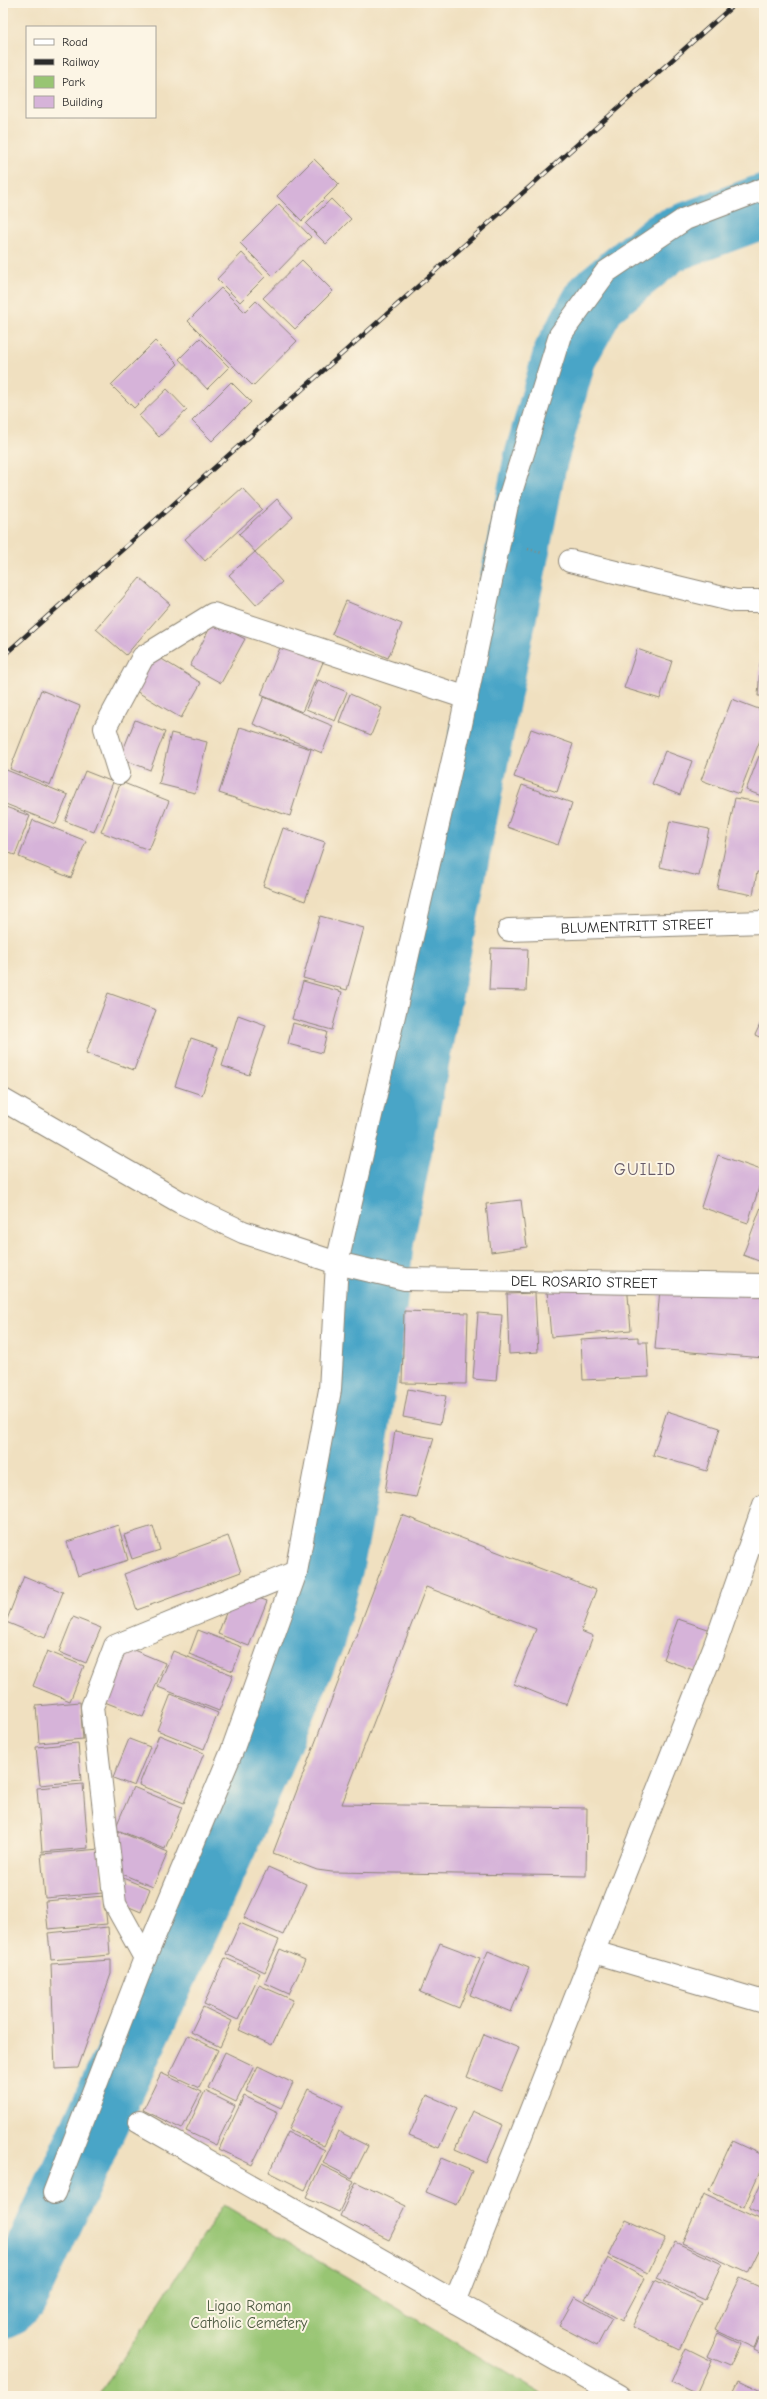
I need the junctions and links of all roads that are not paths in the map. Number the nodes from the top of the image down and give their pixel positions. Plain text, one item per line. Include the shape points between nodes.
1 (764, 189) edge
2 (570, 561) dead end
3 (764, 601) edge
4 (467, 698) junction
5 (119, 773) dead end
6 (764, 922) edge
7 (509, 930) dead end
8 (3, 1100) edge
9 (344, 1265) junction
10 (764, 1285) edge
11 (764, 1506) edge
12 (296, 1572) junction
13 (594, 1952) junction
14 (145, 1958) junction
15 (764, 2002) edge
16 (139, 2122) dead end
17 (54, 2193) dead end
18 (455, 2302) junction
19 (620, 2396) edge

1 - 4 street via 685,219 606,272 560,335 507,505
2 - 3 street via 735,601
4 - 5 street via 213,614 143,657 105,728
4 - 9 street
6 - 7 street, BLUMENTRITT STREET
8 - 9 street, DEL ROSARIO STREET via 180,1202 243,1232
9 - 10 street, DEL ROSARIO STREET via 405,1279
9 - 12 street via 330,1390
11 - 13 street via 715,1645
12 - 14 street via 232,1751
12 - 14 street via 115,1646 92,1707 115,1904
13 - 15 street
13 - 18 street
14 - 17 street
16 - 18 street
18 - 19 street

